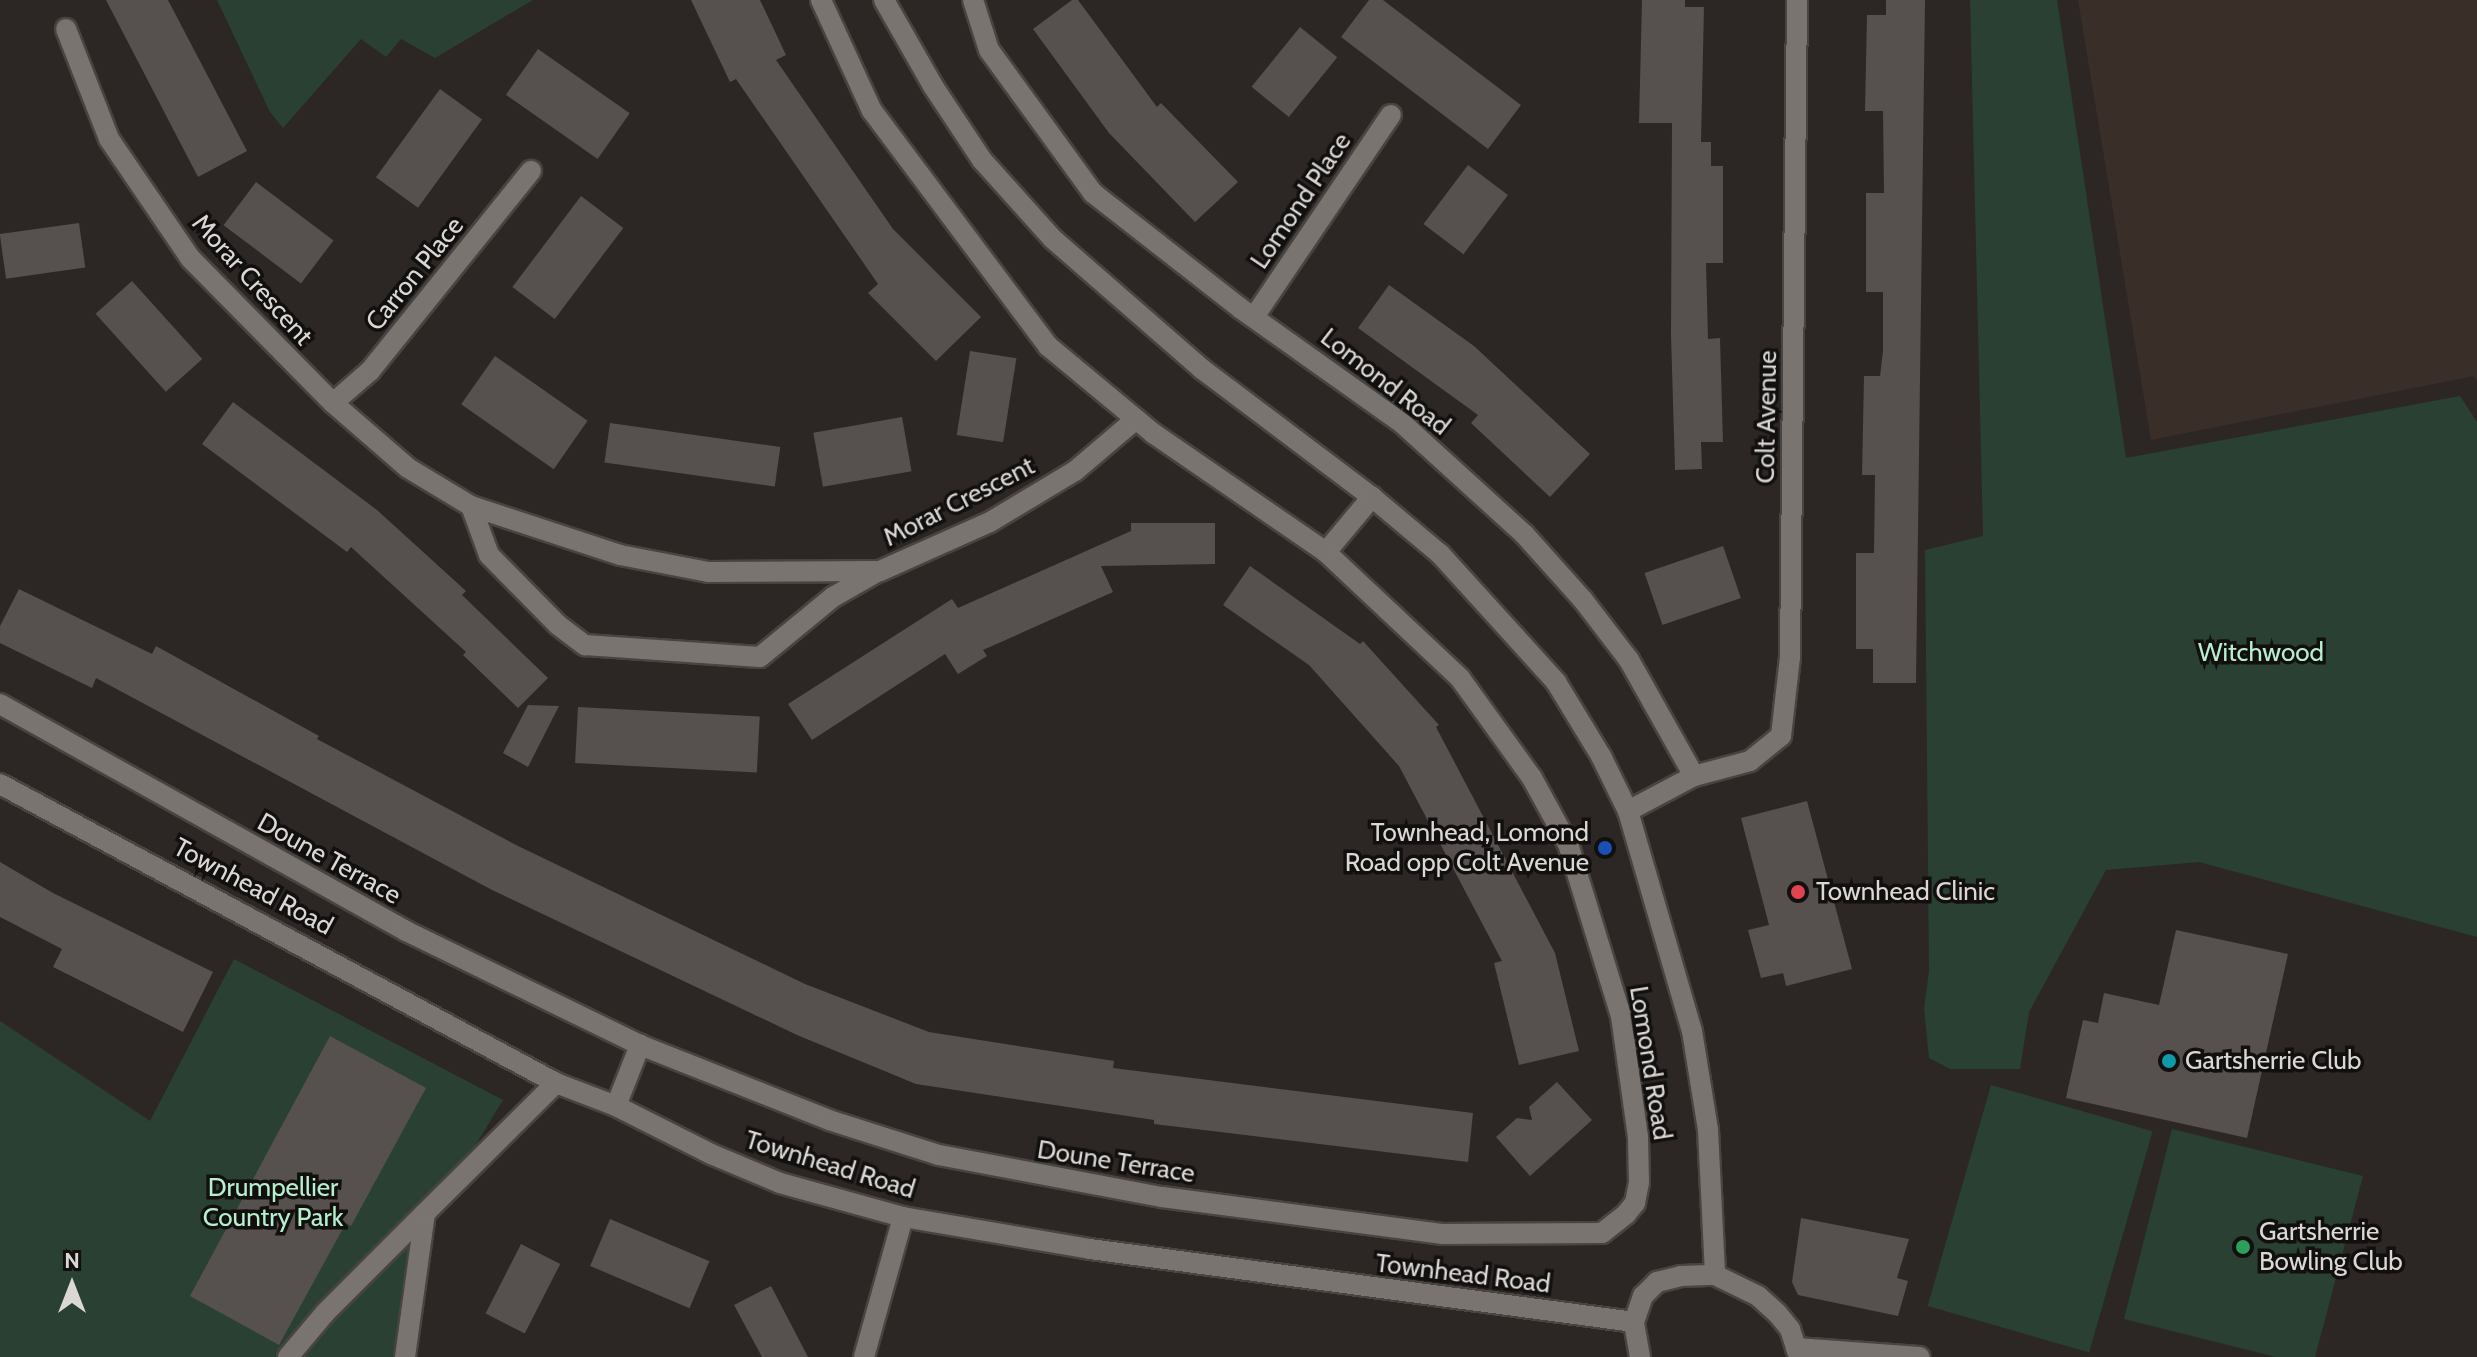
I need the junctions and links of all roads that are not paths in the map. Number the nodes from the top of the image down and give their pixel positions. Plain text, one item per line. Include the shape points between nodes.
1 (821, 0) edge
2 (884, 0) edge
3 (973, 0) edge
4 (1797, 0) edge
5 (66, 29) dead end
6 (1391, 115) dead end
7 (531, 171) dead end
8 (1254, 317) junction
9 (333, 403) junction
10 (1136, 419) junction
11 (1372, 497) junction
12 (471, 506) junction
13 (1326, 552) junction
14 (880, 571) junction
15 (0, 704) edge
16 (1694, 776) junction
17 (0, 784) edge
18 (1628, 811) junction
19 (640, 1045) junction
20 (556, 1083) junction
21 (616, 1106) junction
22 (425, 1213) junction
23 (903, 1217) junction
24 (1602, 1233) joint
25 (1715, 1275) junction
26 (1634, 1322) junction
27 (1797, 1352) edge
28 (288, 1357) edge
29 (405, 1357) edge
30 (864, 1357) edge
31 (1640, 1357) edge
32 (1920, 1357) edge

1 - 10 street, Lomond Road via 872,111 1038,334
2 - 11 street, Lomond Road via 982,160 1053,239 1202,369
3 - 8 street, Lomond Road via 989,50 1093,193
4 - 16 street, Colt Avenue via 1790,657 1781,736 1750,761
5 - 9 street, Morar Crescent via 109,139 191,259
6 - 8 street, Lomond Place
7 - 9 street, Carron Place via 370,371
8 - 16 street, Lomond Road via 1403,424 1524,534 1629,660
9 - 12 street, Morar Crescent via 408,468
10 - 13 street, Lomond Road
10 - 14 street, Morar Crescent via 1075,471 990,522
11 - 13 street
11 - 18 street, Lomond Road via 1440,554 1556,682
12 - 14 street, Morar Crescent via 620,555 708,572
12 - 14 street, Morar Crescent via 489,555 585,645 760,657 833,597
13 - 24 street, Lomond Road via 1460,678 1532,778 1568,844 1621,1016 1638,1137 1635,1203
15 - 19 street, Doune Terrace via 406,931
16 - 18 street
17 - 20 street, Townhead Road
18 - 25 street, Lomond Road via 1692,1031 1708,1130
19 - 21 street
19 - 24 street, Doune Terrace via 829,1120 988,1166 1162,1197 1442,1234
20 - 21 street, Townhead Road
20 - 22 street
21 - 23 street, Townhead Road via 780,1183
22 - 28 street
22 - 29 street
23 - 26 street, Townhead Road via 1090,1249
23 - 30 street
25 - 26 street via 1657,1282 1643,1296
25 - 27 street via 1758,1296 1777,1313 1790,1329
26 - 31 street
27 - 32 street

